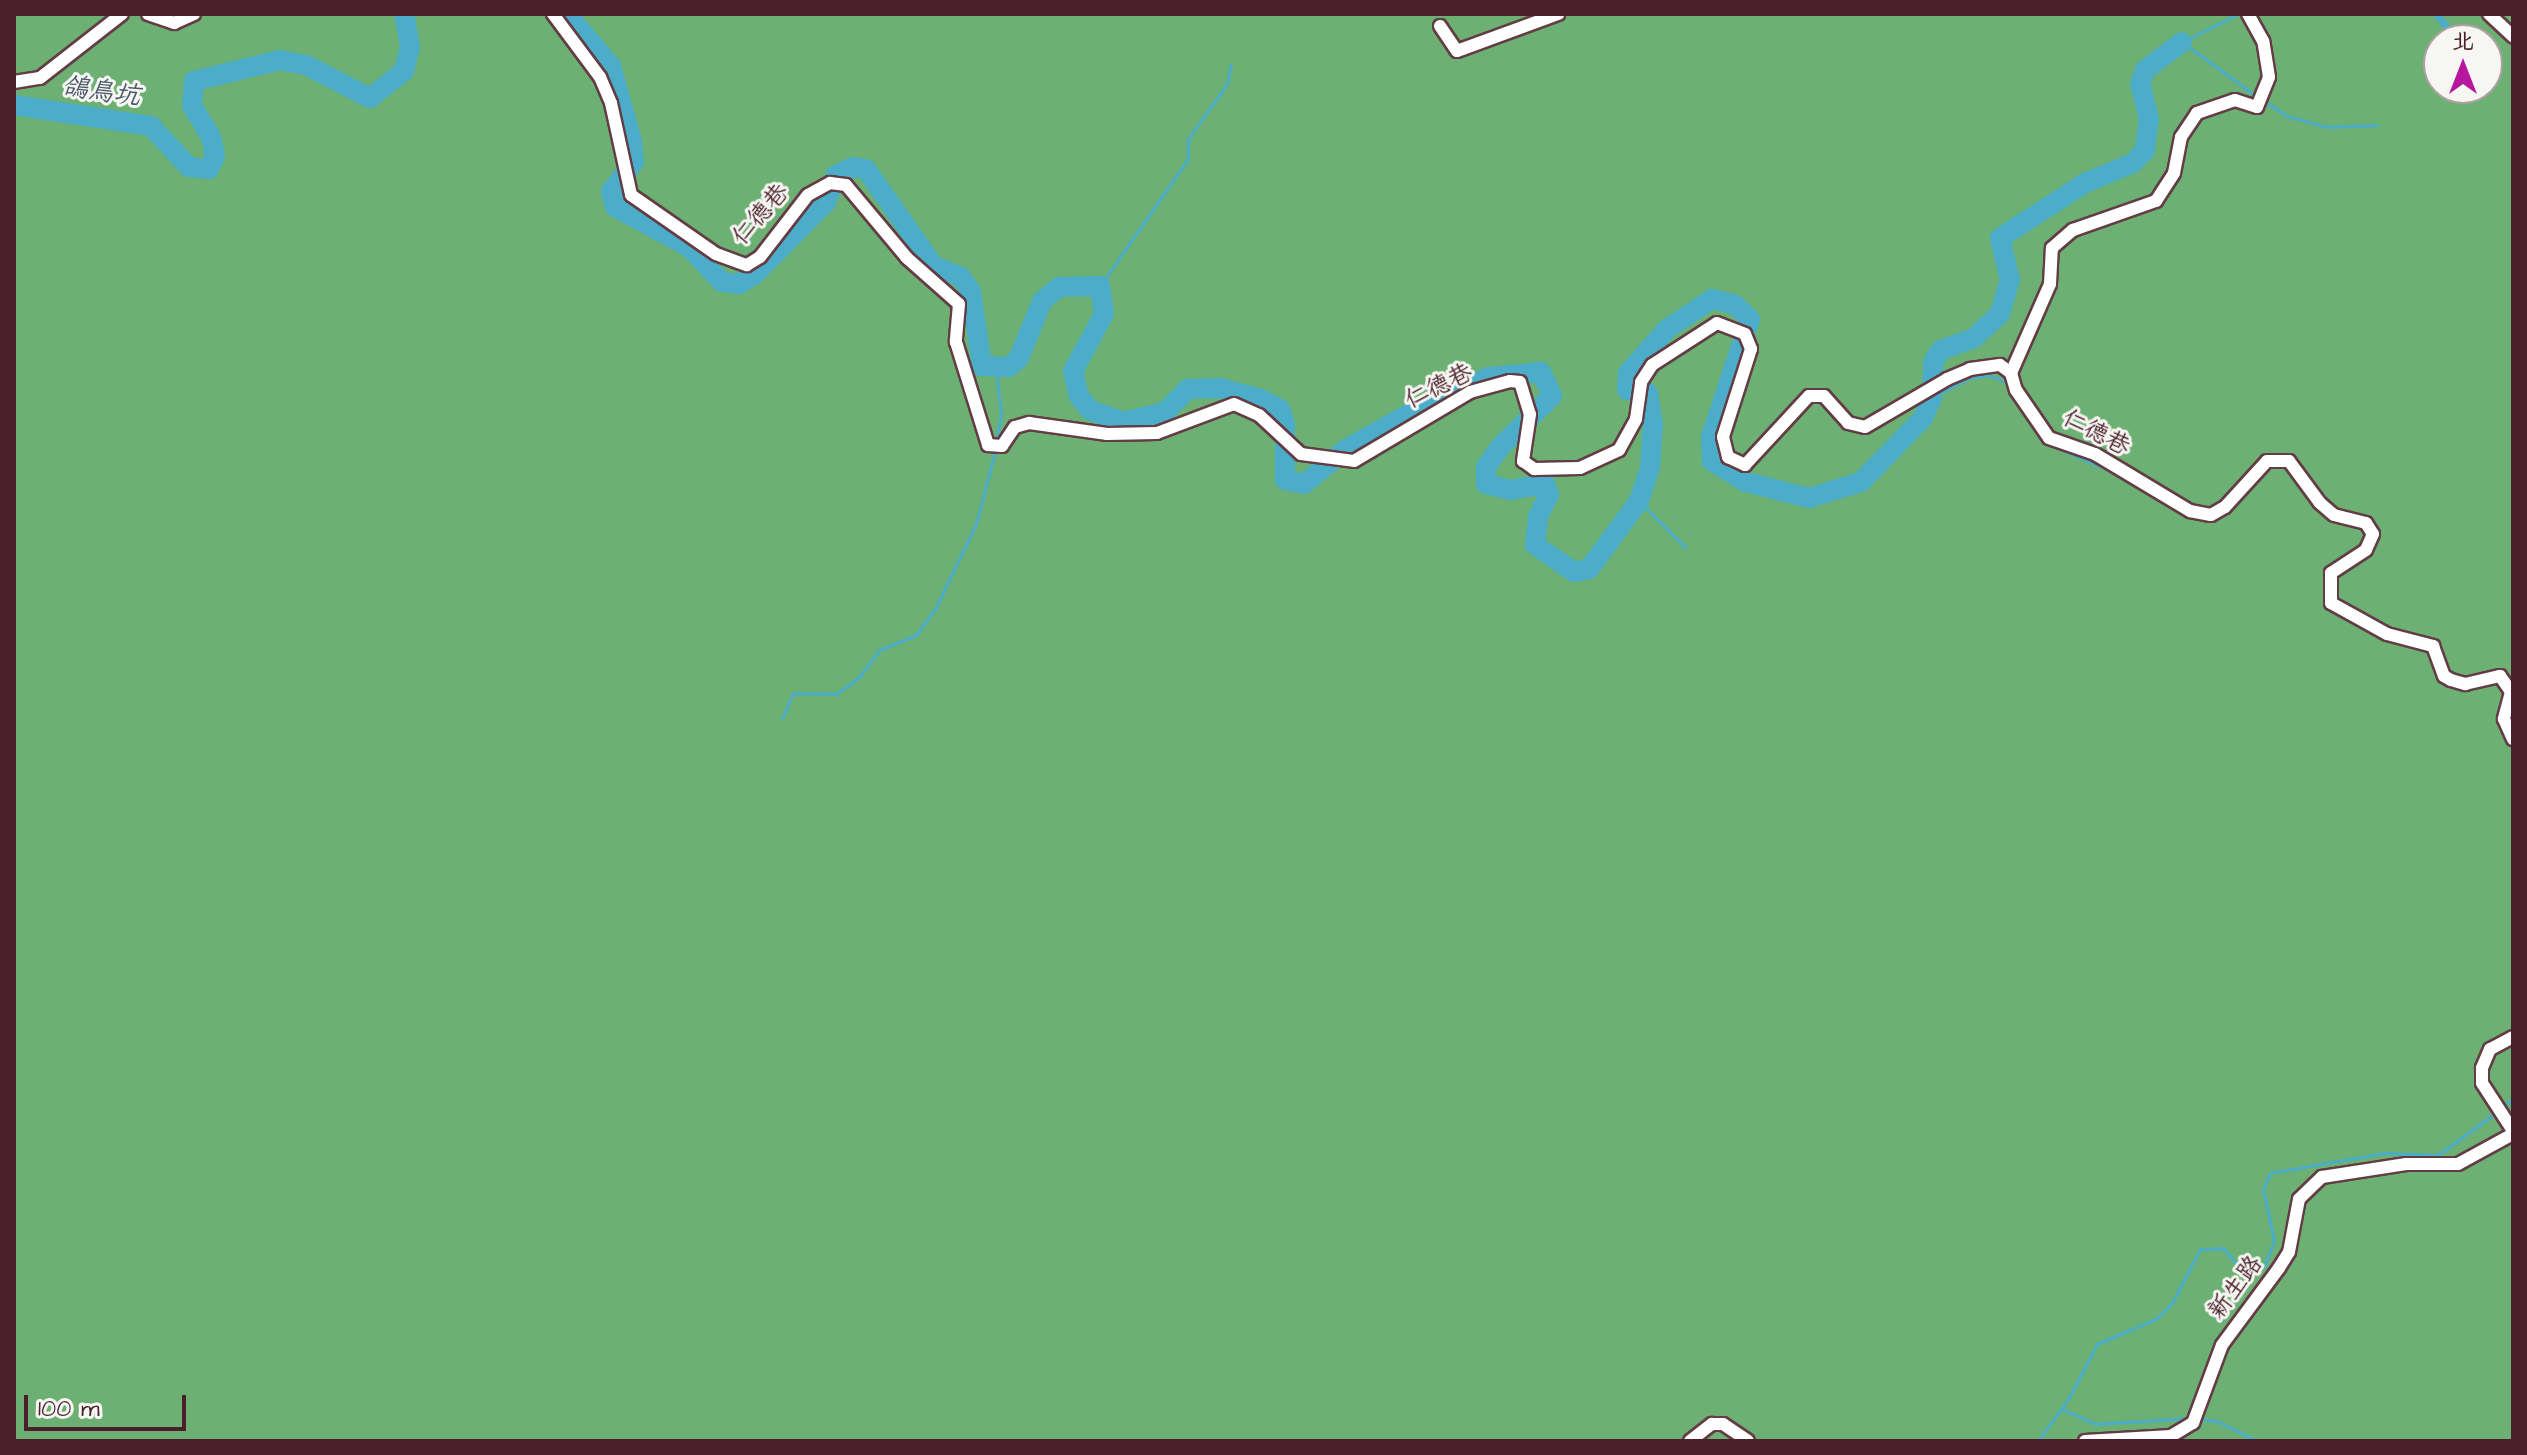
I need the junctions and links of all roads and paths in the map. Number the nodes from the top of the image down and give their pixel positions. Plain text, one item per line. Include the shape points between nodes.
1 (122, 14) edge
2 (148, 14) edge
3 (194, 14) edge
4 (553, 14) edge
5 (1558, 14) edge
6 (2248, 14) edge
7 (2489, 14) edge
8 (1440, 26) dead end
9 (2513, 36) edge
10 (14, 82) edge
11 (2011, 373) junction
12 (2513, 739) edge
13 (2513, 1037) edge
14 (2513, 1132) edge
15 (1690, 1441) edge
16 (1748, 1441) edge
17 (2085, 1441) edge

1 - 10 street via 40,78
2 - 3 street via 174,23
4 - 11 street, 仁德巷 via 600,77 611,103 627,187 644,207 696,236 716,254 747,265 760,257 808,195 830,183 846,185 907,258 959,304 956,342 988,445 1002,446 1015,427 1029,423 1107,434 1157,433 1224,404 1259,415 1291,446 1327,459 1354,461 1470,392 1510,381 1520,382 1530,418 1523,461 1534,469 1580,468 1619,450 1636,419 1641,382 1652,365 1717,323 1745,334 1751,349 1723,437 1728,457 1738,465 1753,461 1809,396 1824,396 1848,423 1865,427 1970,369 2000,365
5 - 8 street via 1457,51
6 - 11 street via 2263,41 2269,77 2257,107 2235,100 2197,113 2181,137 2174,173 2156,201 2073,230 2052,248 2050,284
7 - 9 street
11 - 12 street, 仁德巷 via 2016,390 2049,438 2095,454 2190,511 2211,515 2267,461 2289,461 2320,503 2334,515 2366,523 2373,534 2366,550 2331,573 2331,603 2387,634 2432,645 2444,676 2451,680 2465,684 2500,676 2511,692 2504,719
13 - 14 street via 2490,1049 2482,1068 2482,1083
14 - 17 street, 新生路 via 2458,1164 2406,1164 2322,1177 2299,1199 2289,1252 2222,1345 2196,1417 2171,1436
15 - 16 street via 1712,1424 1723,1424

